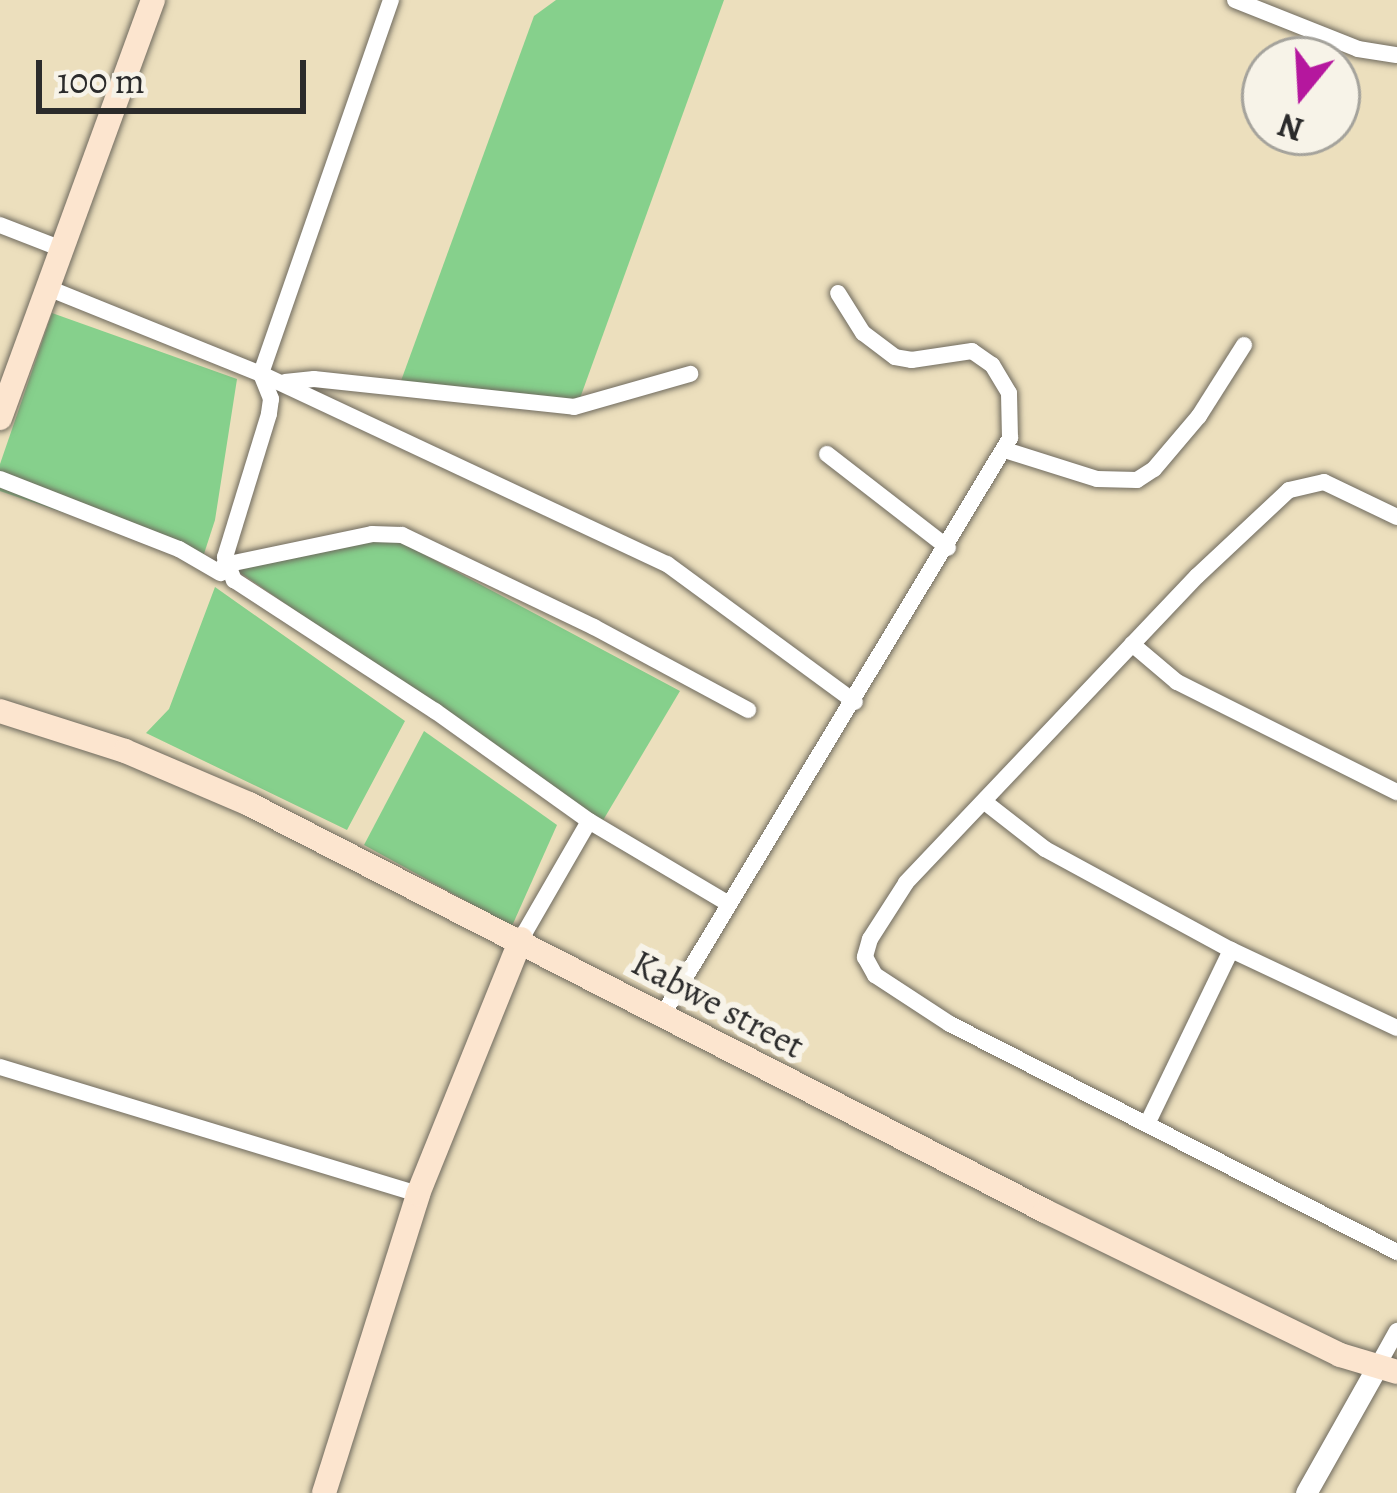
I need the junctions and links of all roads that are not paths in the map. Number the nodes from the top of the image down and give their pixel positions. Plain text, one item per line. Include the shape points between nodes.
1 (153, 0) edge
2 (391, 0) edge
3 (1235, 0) edge
4 (1397, 55) edge
5 (0, 225) edge
6 (62, 249) junction
7 (47, 288) junction
8 (838, 293) dead end
9 (1244, 345) dead end
10 (261, 374) junction
11 (690, 374) dead end
12 (284, 382) junction
13 (0, 418) edge
14 (1006, 450) junction
15 (827, 454) dead end
16 (0, 479) edge
17 (1397, 517) edge
18 (948, 548) junction
19 (222, 569) junction
20 (1132, 644) junction
21 (855, 702) junction
22 (748, 710) dead end
23 (0, 711) edge
24 (1397, 792) edge
25 (986, 803) junction
26 (590, 821) junction
27 (730, 904) junction
28 (521, 940) junction
29 (1231, 950) junction
30 (662, 1016) junction
31 (1397, 1028) edge
32 (0, 1067) edge
33 (1148, 1122) junction
34 (418, 1194) junction
35 (1397, 1252) edge
36 (1397, 1331) edge
37 (1388, 1369) edge
38 (324, 1493) edge
39 (1306, 1493) edge

1 - 6 main road
2 - 10 street
3 - 4 street via 1358,49
5 - 6 street
6 - 7 main road
7 - 10 street
7 - 13 main road
8 - 14 street via 863,333 895,357 972,351 992,365 1009,393
9 - 14 street via 1199,416 1137,480 1097,479
10 - 12 street
10 - 19 street via 269,414
11 - 12 street via 574,407
12 - 21 street via 667,564
14 - 18 street
15 - 18 street
16 - 19 street
17 - 20 street via 1324,482 1289,490
18 - 21 street
19 - 22 street via 373,534 402,535
19 - 26 street
20 - 24 street via 1177,682
20 - 25 street
21 - 27 street
23 - 28 main road, Kabwe street via 228,795
25 - 29 street via 1045,850
25 - 33 street via 892,902 870,939 867,967 966,1033
26 - 27 street
26 - 28 street
27 - 30 street
28 - 30 main road, Kabwe street
28 - 34 main road
29 - 31 street
29 - 33 street
30 - 37 main road, Kabwe street via 1192,1283
32 - 34 street
33 - 35 street
34 - 38 main road
36 - 37 street
37 - 39 street

